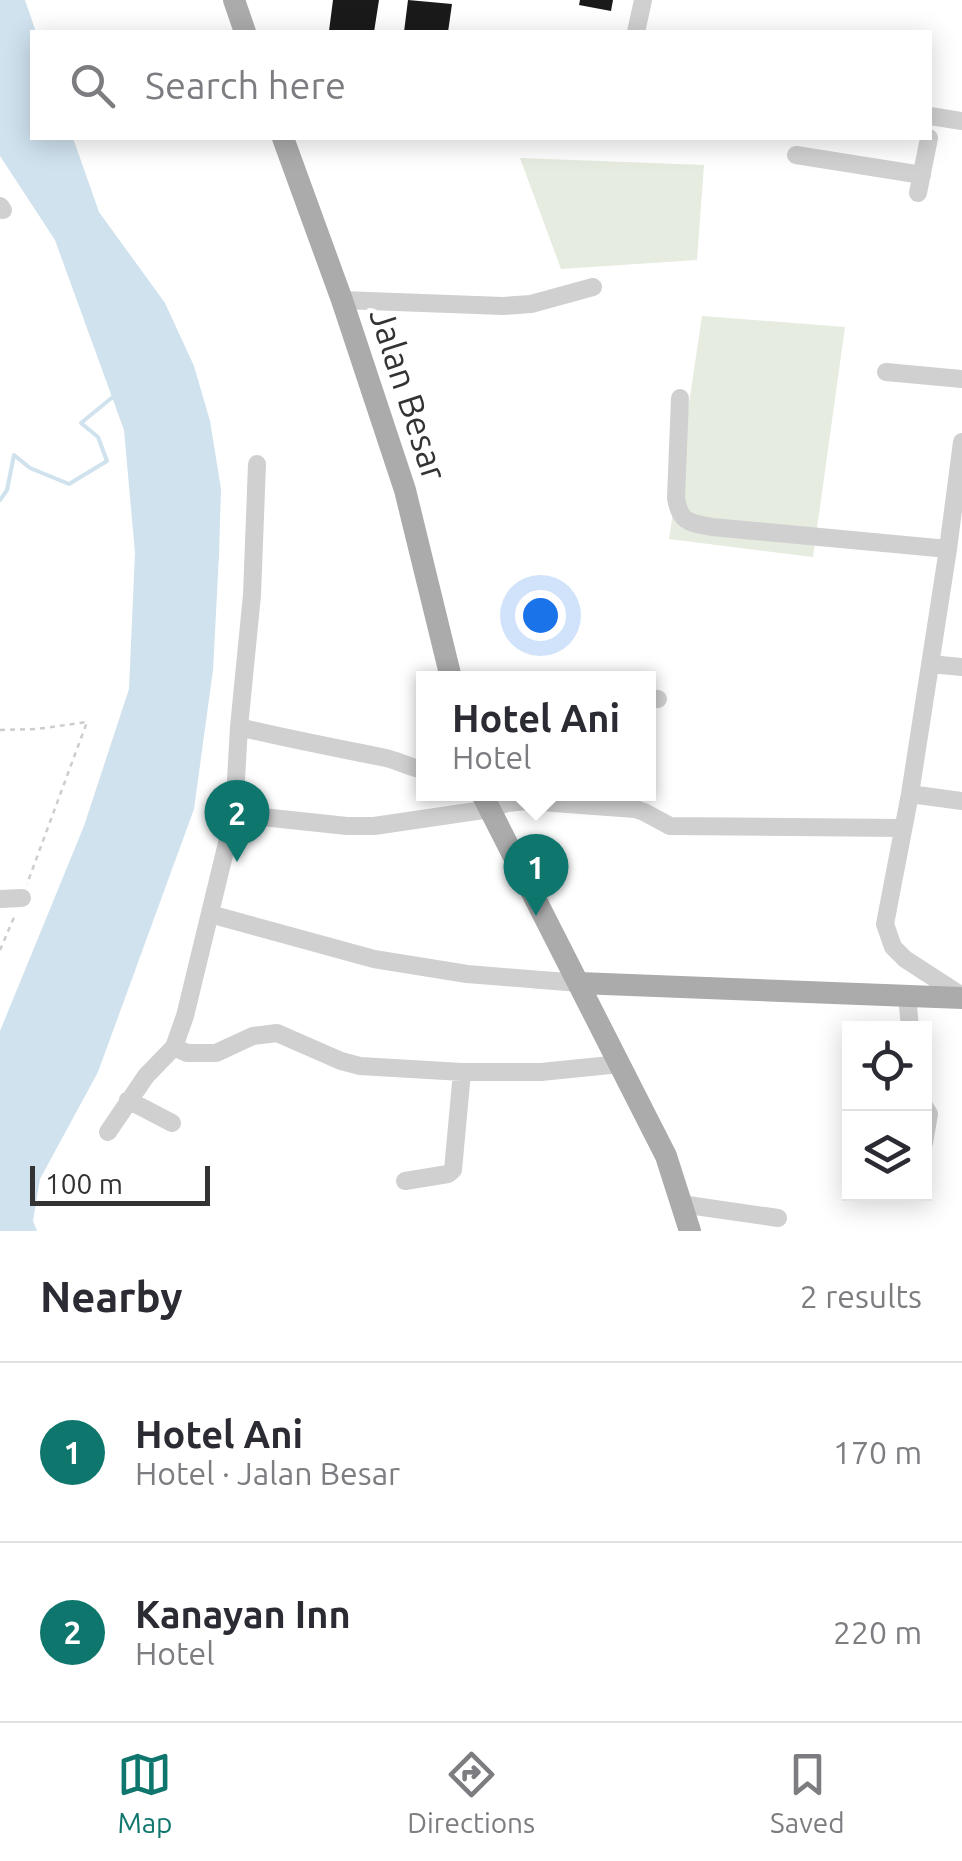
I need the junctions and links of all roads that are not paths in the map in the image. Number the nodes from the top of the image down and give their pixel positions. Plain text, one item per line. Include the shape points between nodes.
1 (234, 0) edge
2 (643, 0) edge
3 (244, 30) edge
4 (636, 30) edge
5 (932, 117) edge
6 (962, 121) edge
7 (284, 140) edge
8 (929, 140) edge
9 (796, 155) dead end
10 (592, 286) dead end
11 (342, 300) junction
12 (886, 372) dead end
13 (962, 380) edge
14 (680, 398) dead end
15 (962, 442) edge
16 (257, 464) dead end
17 (953, 540) edge
18 (930, 664) junction
19 (962, 667) edge
20 (448, 671) edge
21 (239, 727) junction
22 (416, 768) edge
23 (910, 794) junction
24 (962, 801) edge
25 (486, 802) edge
26 (234, 814) junction
27 (903, 828) junction
28 (22, 898) road end
29 (0, 900) edge
30 (210, 914) junction
31 (579, 983) junction
32 (907, 995) junction
33 (962, 997) edge
34 (909, 1021) edge
35 (174, 1046) junction
36 (620, 1064) junction
37 (462, 1072) junction
38 (128, 1100) junction
39 (172, 1123) dead end
40 (108, 1132) dead end
41 (405, 1181) dead end
42 (681, 1204) junction
43 (778, 1218) dead end
44 (690, 1231) edge

1 - 3 main road
2 - 4 street
5 - 6 street
7 - 11 main road, Jalan Besar
8 - 9 street via 920,184
10 - 11 street via 504,306
11 - 20 main road, Jalan Besar via 405,490
12 - 13 street
14 - 17 street via 676,498 678,512 692,524
15 - 17 street
16 - 21 street
17 - 18 street
18 - 19 street
18 - 23 street
21 - 22 street
21 - 26 street
23 - 24 street
23 - 27 street
25 - 26 street via 374,826
25 - 27 street via 635,810 670,826
25 - 31 main road
26 - 30 street
27 - 33 street via 888,936 905,959
28 - 29 street
30 - 31 street via 374,958
30 - 35 street
31 - 32 main road
31 - 36 main road
32 - 33 main road
32 - 34 street
35 - 37 street via 187,1053 216,1052 277,1033 360,1066
35 - 38 street
36 - 37 street
36 - 42 main road via 666,1156
37 - 41 street via 453,1170
38 - 39 street
38 - 40 street
42 - 43 street
42 - 44 main road

